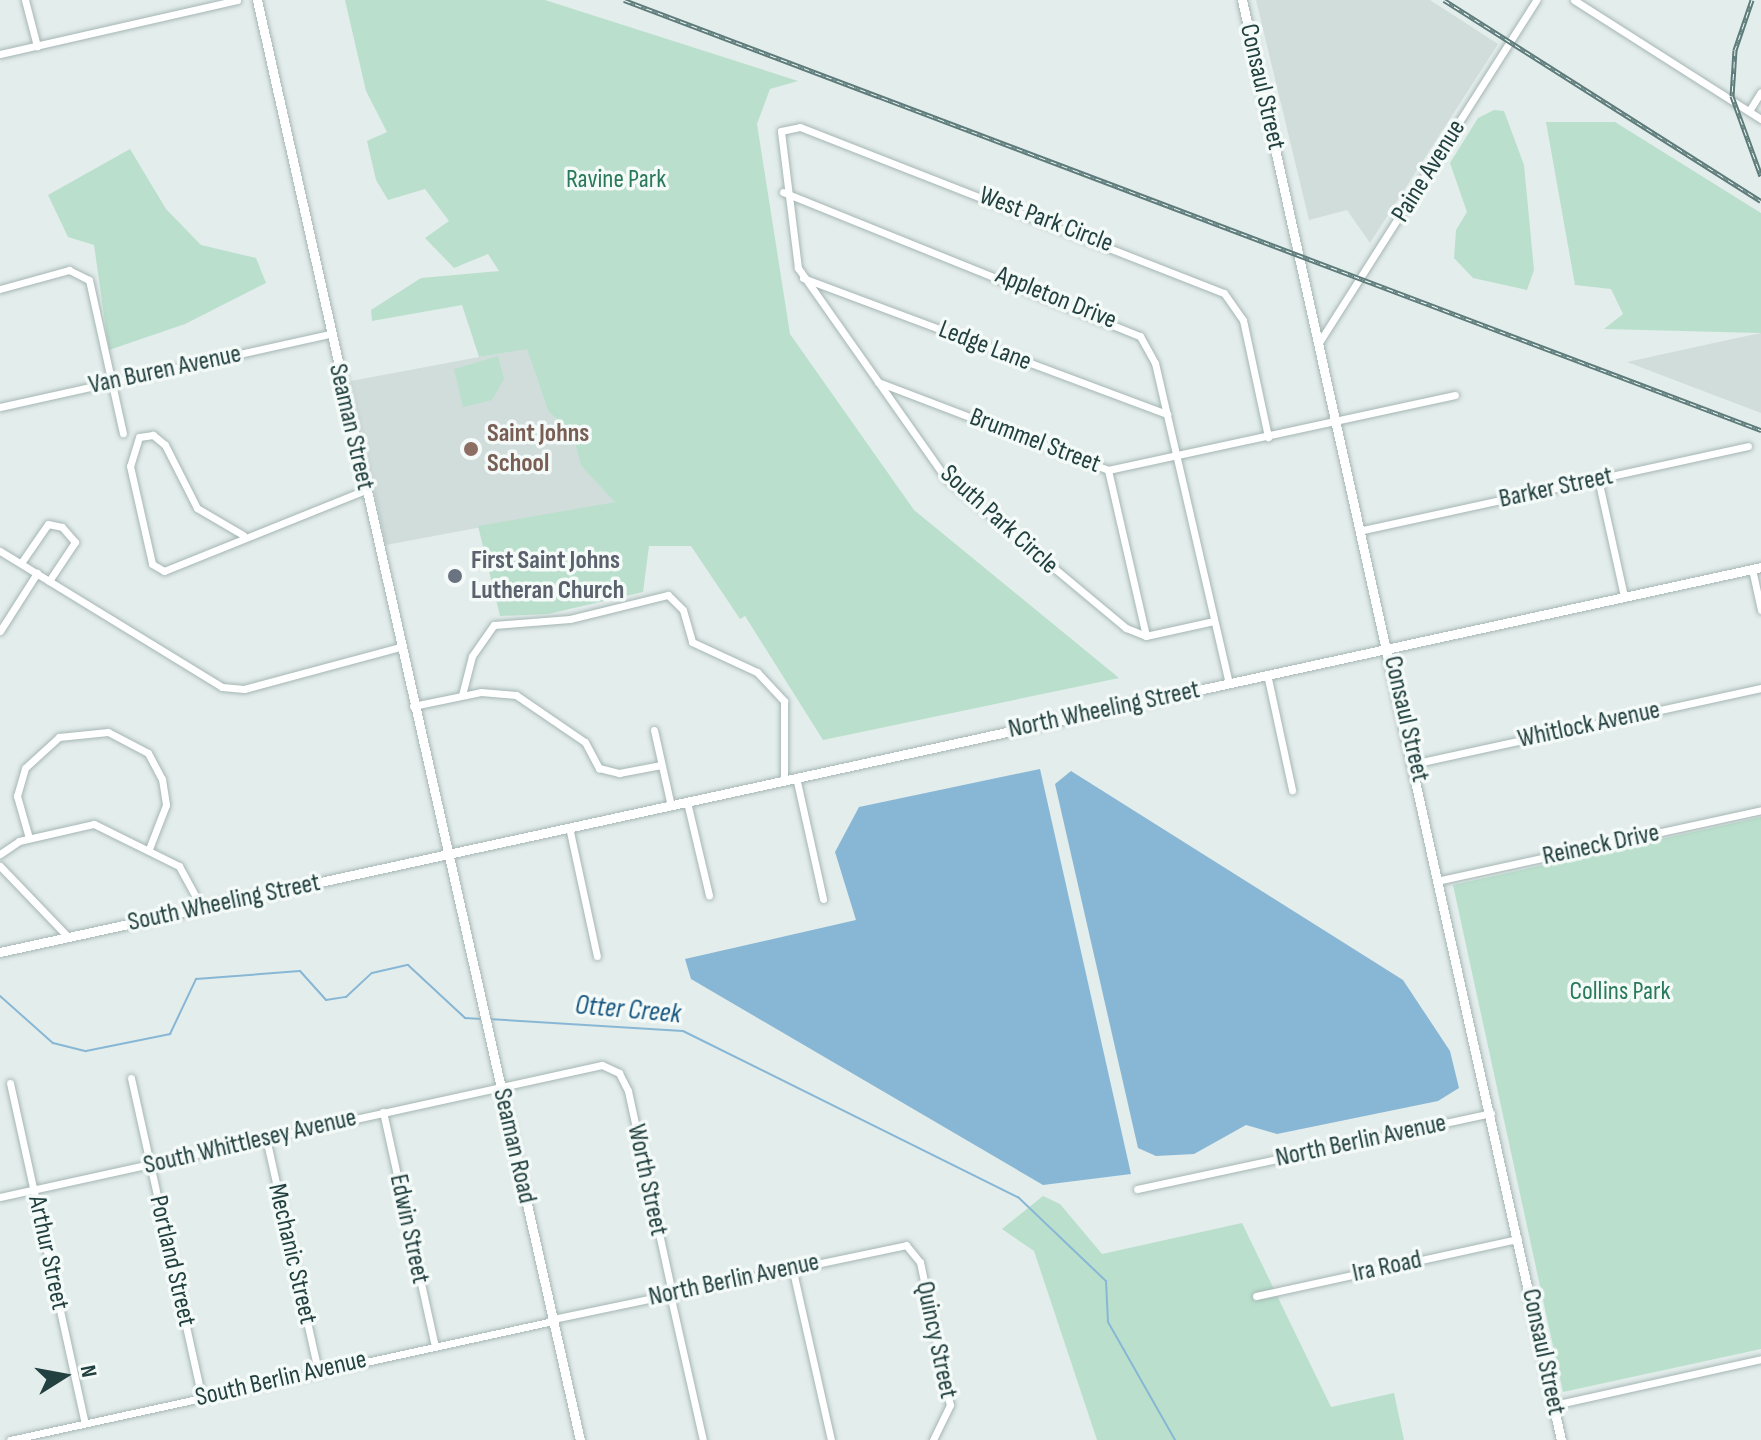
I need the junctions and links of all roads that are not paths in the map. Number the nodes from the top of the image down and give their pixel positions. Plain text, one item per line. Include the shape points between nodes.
1 (25, 0) edge
2 (237, 0) edge
3 (257, 0) edge
4 (1242, 0) edge
5 (1536, 0) edge
6 (1574, 0) edge
7 (37, 46) junction
8 (0, 54) edge
9 (1761, 92) edge
10 (1749, 111) junction
11 (1761, 119) edge
12 (783, 192) junction
13 (803, 278) junction
14 (0, 289) edge
15 (330, 334) junction
16 (1320, 341) junction
17 (876, 381) junction
18 (112, 382) junction
19 (1455, 395) dead end
20 (0, 407) edge
21 (1167, 414) junction
22 (1338, 421) junction
23 (123, 433) dead end
24 (1268, 437) junction
25 (1748, 446) dead end
26 (1178, 458) junction
27 (1108, 470) junction
28 (1598, 479) junction
29 (365, 490) junction
30 (1363, 530) junction
31 (243, 535) junction
32 (0, 551) edge
33 (21, 563) junction
34 (1756, 568) edge
35 (37, 573) junction
36 (49, 581) junction
37 (1624, 596) junction
38 (1761, 610) edge
39 (1214, 621) junction
40 (0, 631) edge
41 (1146, 636) junction
42 (400, 647) junction
43 (1390, 647) junction
44 (1267, 674) junction
45 (1229, 683) junction
46 (1761, 688) edge
47 (462, 695) junction
48 (413, 706) junction
49 (654, 730) dead end
50 (1417, 763) junction
51 (661, 765) junction
52 (796, 777) junction
53 (784, 780) junction
54 (1292, 790) dead end
55 (687, 802) junction
56 (671, 806) junction
57 (1761, 810) edge
58 (569, 827) junction
59 (29, 838) junction
60 (149, 849) junction
61 (447, 853) junction
62 (0, 854) edge
63 (0, 866) edge
64 (1441, 880) junction
65 (709, 895) dead end
66 (823, 899) dead end
67 (202, 908) junction
68 (68, 937) junction
69 (0, 952) edge
70 (597, 956) dead end
71 (615, 1070) joint
72 (131, 1078) dead end
73 (10, 1083) dead end
74 (500, 1086) junction
75 (383, 1112) junction
76 (1491, 1113) junction
77 (266, 1138) junction
78 (150, 1164) junction
79 (35, 1189) junction
80 (1137, 1189) dead end
81 (0, 1197) edge
82 (1518, 1239) junction
83 (914, 1249) joint
84 (792, 1267) junction
85 (671, 1293) junction
86 (1256, 1296) dead end
87 (553, 1320) junction
88 (435, 1346) junction
89 (1761, 1359) edge
90 (318, 1370) junction
91 (202, 1397) junction
92 (1554, 1405) junction
93 (85, 1423) junction
94 (10, 1440) edge
95 (580, 1440) edge
96 (703, 1440) edge
97 (831, 1440) edge
98 (933, 1440) edge
99 (1561, 1440) edge

1 - 7 street
2 - 7 street
3 - 15 street, Seaman Street
4 - 16 street, Consaul Street
5 - 16 street, Paine Avenue
6 - 10 street
7 - 8 street
9 - 10 street
10 - 11 street
12 - 13 street, South Park Circle
12 - 21 street, Appleton Drive via 1133,330 1151,352
12 - 24 street, West Park Circle via 777,139 786,127 800,127 1192,275 1224,293 1243,320
13 - 17 street, South Park Circle
13 - 21 street, Ledge Lane
14 - 18 street via 69,270 84,275
15 - 18 street, Van Buren Avenue
15 - 29 street, Seaman Street
16 - 22 street, Consaul Street
17 - 27 street, Brummel Street
17 - 41 street, South Park Circle via 945,477 1110,617
18 - 20 street, Van Buren Avenue
18 - 23 street
19 - 22 street, Brummel Street
21 - 26 street, Appleton Drive
22 - 24 street, Brummel Street
22 - 30 street, Consaul Street
24 - 26 street, Brummel Street
25 - 28 street, Barker Street
26 - 27 street, Brummel Street
26 - 39 street, Appleton Drive
27 - 41 street
28 - 30 street, Barker Street
28 - 37 street
29 - 31 street
29 - 42 street, Seaman Street
30 - 43 street, Consaul Street
31 - 31 street via 174,568 154,567 131,447 153,435 197,508
32 - 33 street
33 - 35 street
33 - 36 street via 48,524 62,527 75,542
34 - 37 street, North Wheeling Street
34 - 38 street
35 - 36 street
35 - 40 street
36 - 42 street via 222,687 244,689
37 - 43 street, North Wheeling Street
39 - 41 street
39 - 45 street, Appleton Drive
42 - 48 street, Seaman Street
43 - 44 street, North Wheeling Street
43 - 50 street, Consaul Street
44 - 45 street, North Wheeling Street
44 - 54 street
45 - 52 street, North Wheeling Street
46 - 50 street, Whitlock Avenue
47 - 48 street
47 - 51 street via 516,695 585,742 610,772
47 - 53 street via 472,656 494,625 570,619 668,595 683,610 692,642 757,672 784,701
48 - 61 street, Seaman Street
49 - 51 street
50 - 64 street, Consaul Street
51 - 56 street
52 - 53 street, North Wheeling Street
52 - 66 street
53 - 55 street, North Wheeling Street
55 - 56 street, North Wheeling Street
55 - 65 street
56 - 58 street, North Wheeling Street
57 - 64 street, Reineck Drive
58 - 61 street, North Wheeling Street
58 - 70 street
59 - 60 street via 94,824
59 - 60 street via 17,796 25,768 59,737 108,732 148,753 162,779 166,805
59 - 62 street
60 - 67 street via 179,866
61 - 67 street, South Wheeling Street
61 - 74 street, Seaman Road
63 - 68 street
64 - 76 street, Consaul Street
67 - 68 street, South Wheeling Street
68 - 69 street, South Wheeling Street
71 - 74 street, South Whittlesey Avenue via 596,1065
71 - 85 street, Worth Street via 628,1091
72 - 78 street, Portland Street
73 - 79 street, Arthur Street
74 - 75 street, South Whittlesey Avenue
74 - 87 street, Seaman Road
75 - 77 street, South Whittlesey Avenue
75 - 88 street, Edwin Street
76 - 80 street, North Berlin Avenue
76 - 82 street, Consaul Street
77 - 78 street, South Whittlesey Avenue
77 - 90 street, Mechanic Street
78 - 79 street, South Whittlesey Avenue
78 - 91 street, Portland Street
79 - 81 street, South Whittlesey Avenue
79 - 93 street, Arthur Street
82 - 86 street, Ira Road
82 - 92 street, Consaul Street
83 - 84 street, North Berlin Avenue via 896,1244
83 - 98 street, Quincy Street via 950,1400 943,1431
84 - 85 street, North Berlin Avenue
84 - 97 street
85 - 87 street, North Berlin Avenue
85 - 96 street, Worth Street
87 - 88 street, South Berlin Avenue
87 - 95 street, Seaman Road
88 - 90 street, South Berlin Avenue
89 - 92 street
90 - 91 street, South Berlin Avenue
91 - 93 street, South Berlin Avenue
92 - 99 street, Consaul Street
93 - 94 street, South Berlin Avenue

